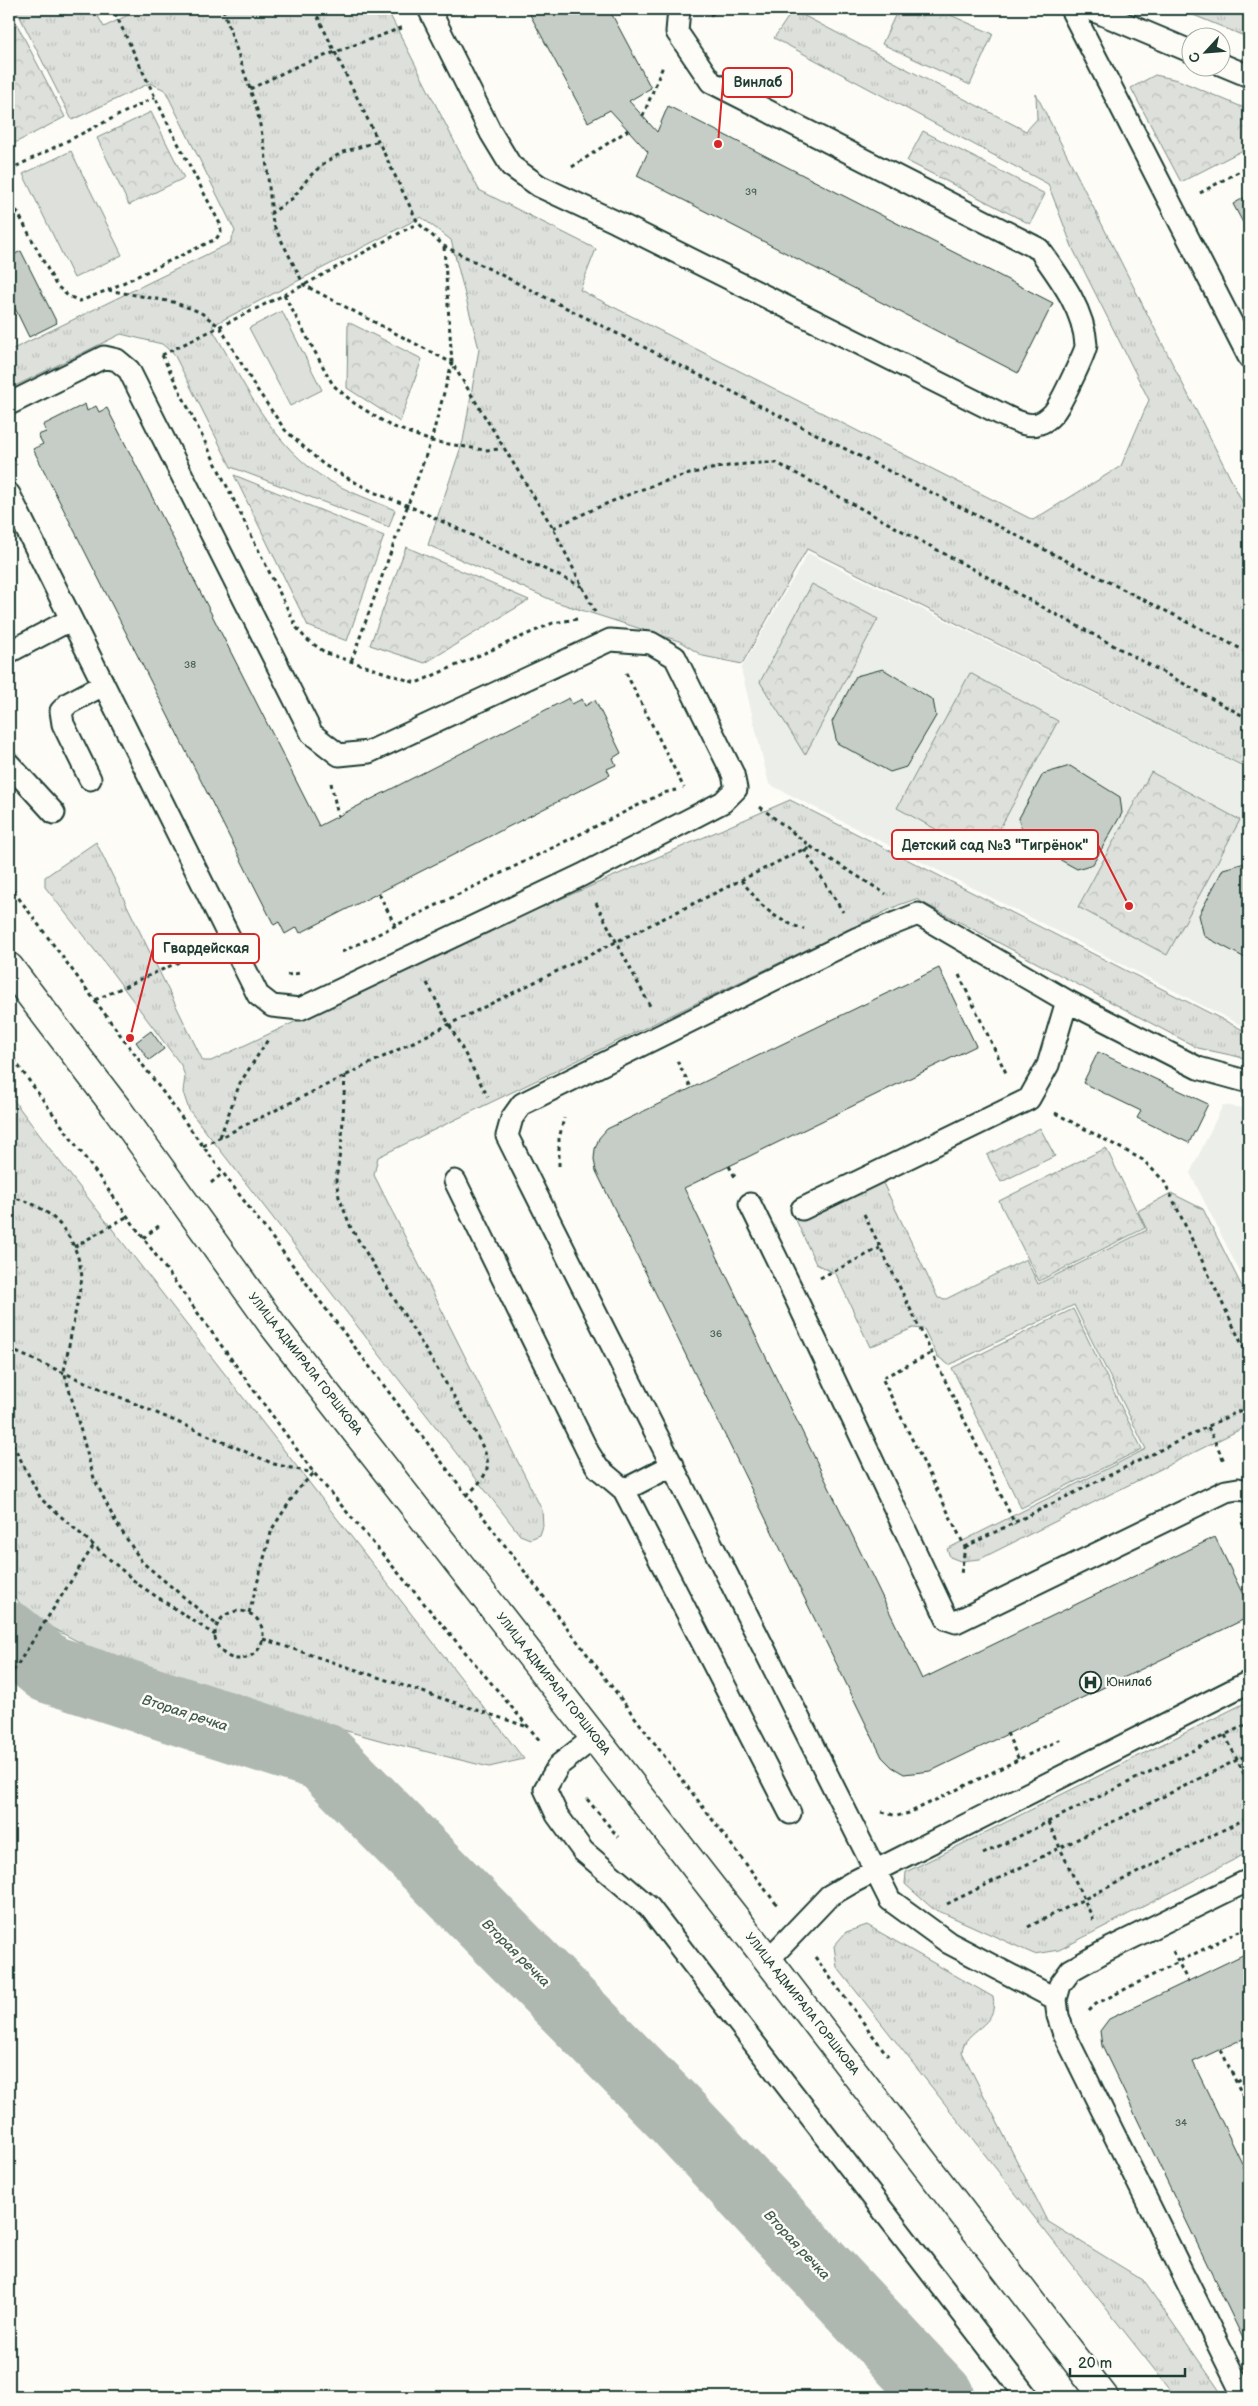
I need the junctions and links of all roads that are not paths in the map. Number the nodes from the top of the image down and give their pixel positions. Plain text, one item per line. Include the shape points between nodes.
1 (679, 9) edge
2 (1071, 9) edge
3 (1090, 9) edge
4 (430, 11) edge
5 (1180, 47) edge
6 (1230, 68) edge
7 (1249, 76) edge
8 (1249, 356) edge
9 (9, 404) edge
10 (9, 494) edge
11 (70, 620) junction
12 (9, 652) edge
13 (103, 685) junction
14 (9, 764) edge
15 (90, 779) dead end
16 (54, 813) dead end
17 (9, 967) edge
18 (1067, 1001) junction
19 (1249, 1082) edge
20 (454, 1181) dead end
21 (750, 1204) dead end
22 (802, 1209) dead end
23 (673, 1465) junction
24 (624, 1490) junction
25 (1249, 1491) edge
26 (1249, 1682) edge
27 (594, 1737) junction
28 (790, 1814) dead end
29 (875, 1871) junction
30 (1249, 1880) edge
31 (768, 1960) junction
32 (1056, 1999) junction
33 (1026, 2397) edge
34 (1104, 2397) edge
35 (1244, 2397) edge

1 - 4 lane via 677,32 711,82 1039,249 1060,278 1077,312 1086,347 1057,409 1039,424 1024,424 1007,417 539,186 511,166
2 - 8 lane
3 - 5 lane
6 - 7 lane
9 - 13 lane via 104,357 117,360 129,370 312,734 339,755 369,752 610,640 651,643 675,657 733,774 736,789 723,802 582,875 300,1009 272,1006 258,995
10 - 11 lane
11 - 12 lane
11 - 13 lane
13 - 15 lane via 69,703 61,711 63,724
14 - 16 lane
17 - 27 main road, УЛИЦА АДМИРАЛА ГОРШКОВА via 118,1110 272,1324
18 - 19 lane via 1198,1068
18 - 22 lane via 1048,1065 1024,1101
18 - 23 lane via 918,914 858,938 522,1104 507,1136
20 - 24 lane via 588,1452 598,1468
21 - 25 lane via 947,1619 956,1622 1226,1490
23 - 24 lane
23 - 29 lane
24 - 28 lane
26 - 29 lane
27 - 31 main road, УЛИЦА АДМИРАЛА ГОРШКОВА
27 - 33 lane via 559,1765 545,1789 557,1814 583,1852 649,1907
29 - 31 lane via 830,1896
29 - 32 lane via 890,1900 915,1919 949,1943
30 - 32 lane via 1071,1970 1060,1985
31 - 34 main road, УЛИЦА АДМИРАЛА ГОРШКОВА
32 - 35 lane via 1063,2031

